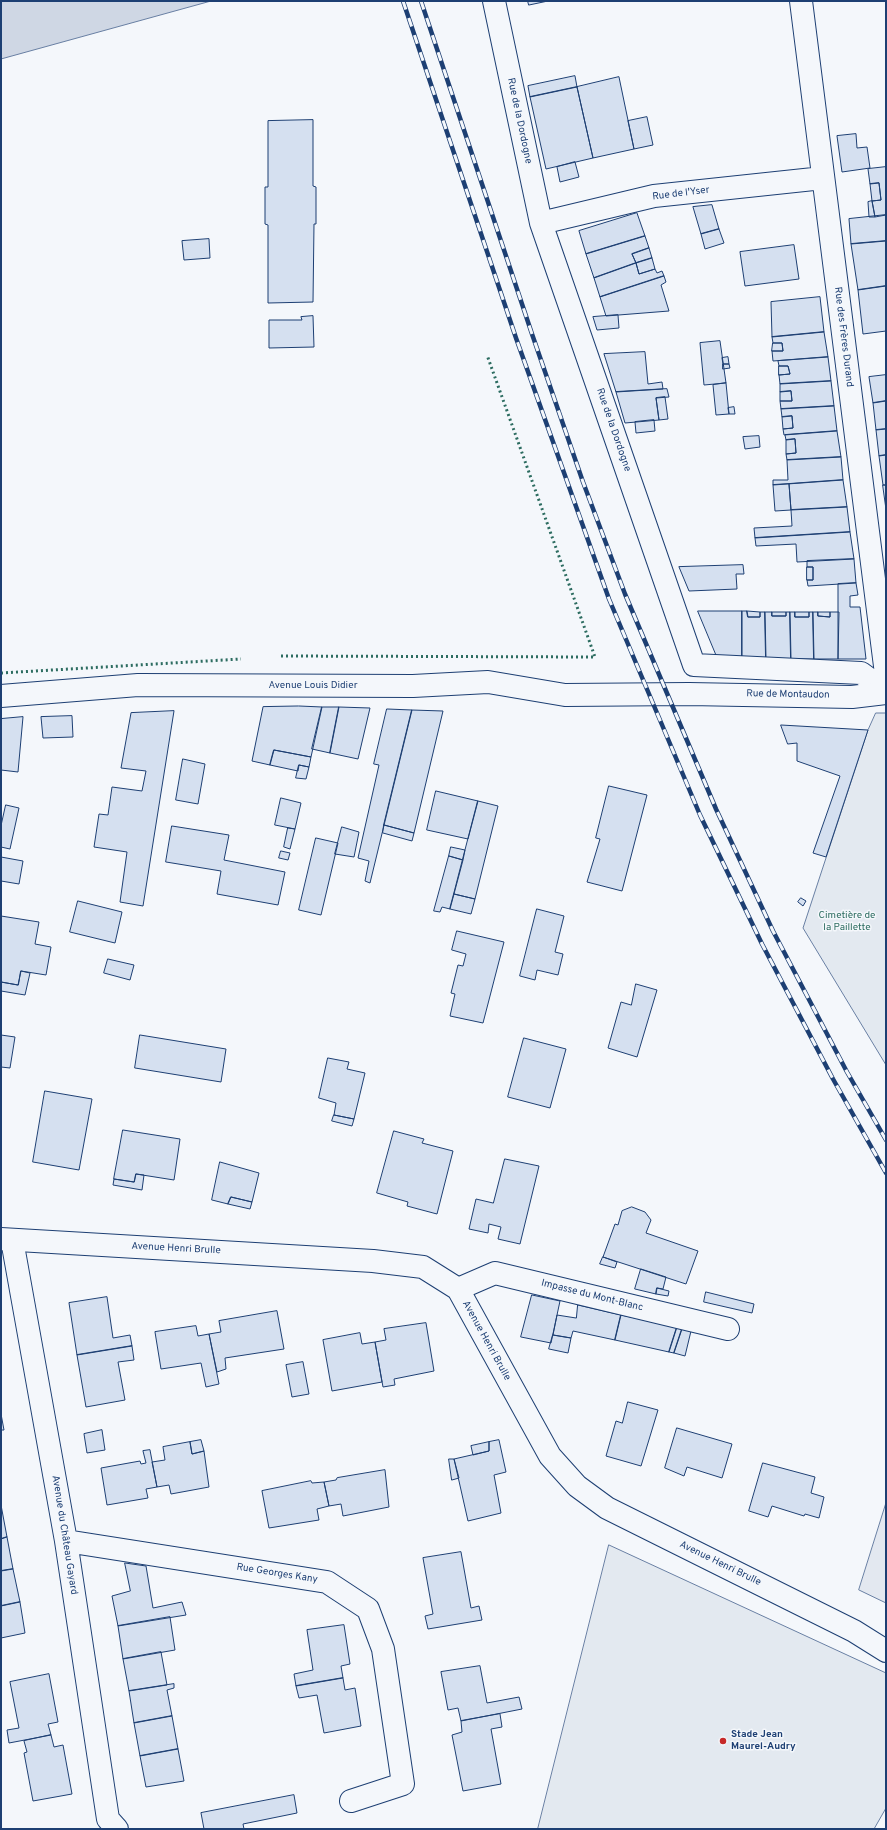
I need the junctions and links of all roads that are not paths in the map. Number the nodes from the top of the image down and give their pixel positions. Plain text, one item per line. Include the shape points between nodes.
1 (494, 1) edge
2 (800, 1) edge
3 (823, 178) junction
4 (541, 223) junction
5 (886, 674) edge
6 (886, 692) edge
7 (624, 695) joint
8 (1, 696) edge
9 (6, 1239) edge
10 (458, 1289) junction
11 (728, 1329) dead end
12 (66, 1541) junction
13 (886, 1651) edge
14 (351, 1801) dead end
15 (117, 1829) edge

1 - 4 street, Rue de la Dordogne
2 - 3 street, Rue des Frères Durand
3 - 4 street, Rue de l'Yser via 654,196
3 - 5 street, Rue des Frères Durand
4 - 6 street, Rue de la Dordogne via 694,665 861,673
6 - 7 street, Rue de Montaudon via 852,697
7 - 8 street, Avenue Louis Didier via 565,694 488,682 413,686 138,685
9 - 10 street, Avenue Henri Brulle via 373,1260 422,1267
9 - 12 street, Avenue du Château Gayard
10 - 11 street, Impasse du Mont-Blanc via 495,1273
10 - 13 street, Avenue Henri Brulle via 550,1456 577,1486 608,1508 854,1631
12 - 14 street, Rue Georges Kany via 327,1582 368,1610 383,1649 403,1784
12 - 15 street, Avenue du Château Gayard via 108,1819

